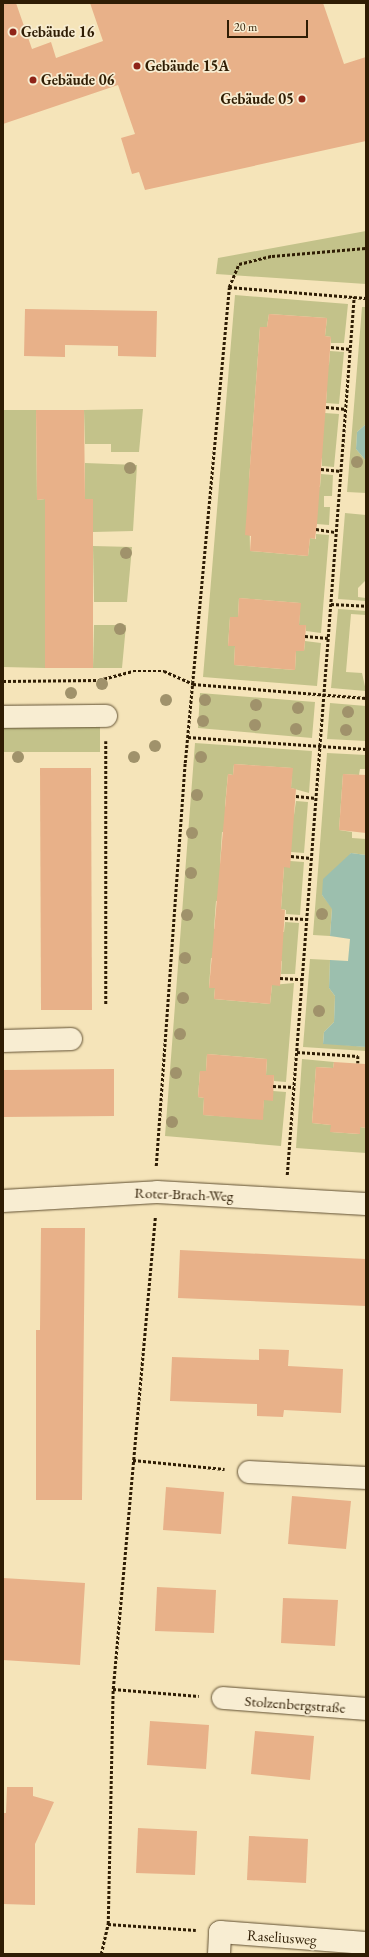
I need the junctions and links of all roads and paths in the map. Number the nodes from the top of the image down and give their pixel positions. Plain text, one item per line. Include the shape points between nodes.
1 (366, 248) edge
2 (229, 286) junction
3 (354, 297) junction
4 (366, 298) edge
5 (331, 347) dead end
6 (350, 349) junction
7 (326, 407) dead end
8 (346, 409) junction
9 (322, 469) dead end
10 (341, 471) junction
11 (316, 529) dead end
12 (336, 532) junction
13 (331, 604) junction
14 (366, 606) edge
15 (305, 636) dead end
16 (328, 638) junction
17 (3, 680) edge
18 (193, 684) junction
19 (324, 695) junction
20 (366, 698) edge
21 (106, 716) joint
22 (3, 717) edge
23 (188, 737) junction
24 (320, 745) junction
25 (366, 749) edge
26 (296, 796) dead end
27 (316, 798) junction
28 (291, 856) dead end
29 (311, 858) junction
30 (285, 918) dead end
31 (307, 919) junction
32 (280, 978) dead end
33 (302, 979) junction
34 (106, 1004) dead end
35 (72, 1039) dead end
36 (3, 1040) edge
37 (296, 1052) junction
38 (358, 1064) dead end
39 (273, 1086) dead end
40 (294, 1087) junction
41 (157, 1192) junction
42 (285, 1198) junction
43 (3, 1201) edge
44 (366, 1204) edge
45 (133, 1460) junction
46 (249, 1472) joint
47 (366, 1478) edge
48 (113, 1690) junction
49 (223, 1698) joint
50 (366, 1709) edge
51 (108, 1924) junction
52 (220, 1932) junction
53 (366, 1943) edge
54 (101, 1954) edge
55 (219, 1954) edge

1 - 2 path via 272,256 239,264
2 - 3 path
2 - 18 path
3 - 4 path
3 - 6 path
5 - 6 path
6 - 8 path
7 - 8 path
8 - 10 path
9 - 10 path
10 - 12 path
11 - 12 path
12 - 13 path
13 - 14 path
13 - 16 path
15 - 16 path
16 - 19 path
17 - 18 path via 98,680 133,671 164,671
18 - 19 path
18 - 23 path
19 - 20 path
19 - 24 path
21 - 22 street
21 - 34 path
23 - 24 path
23 - 41 path via 156,1144
24 - 25 path
24 - 27 path
26 - 27 path
27 - 29 path
28 - 29 path
29 - 31 path
30 - 31 path
31 - 33 path
32 - 33 path
33 - 37 path
35 - 36 street
37 - 38 path via 358,1056
37 - 40 path
39 - 40 path
40 - 42 path
41 - 42 street, Roter-Brach-Weg
41 - 43 street, Roter-Brach-Weg
41 - 45 path
42 - 44 street, Roter-Brach-Weg
45 - 46 path
45 - 48 path
46 - 47 street
48 - 49 path
48 - 51 path
49 - 50 street, Stolzenbergstraße
51 - 52 path
51 - 54 path
52 - 53 street, Raseliusweg
52 - 55 street

